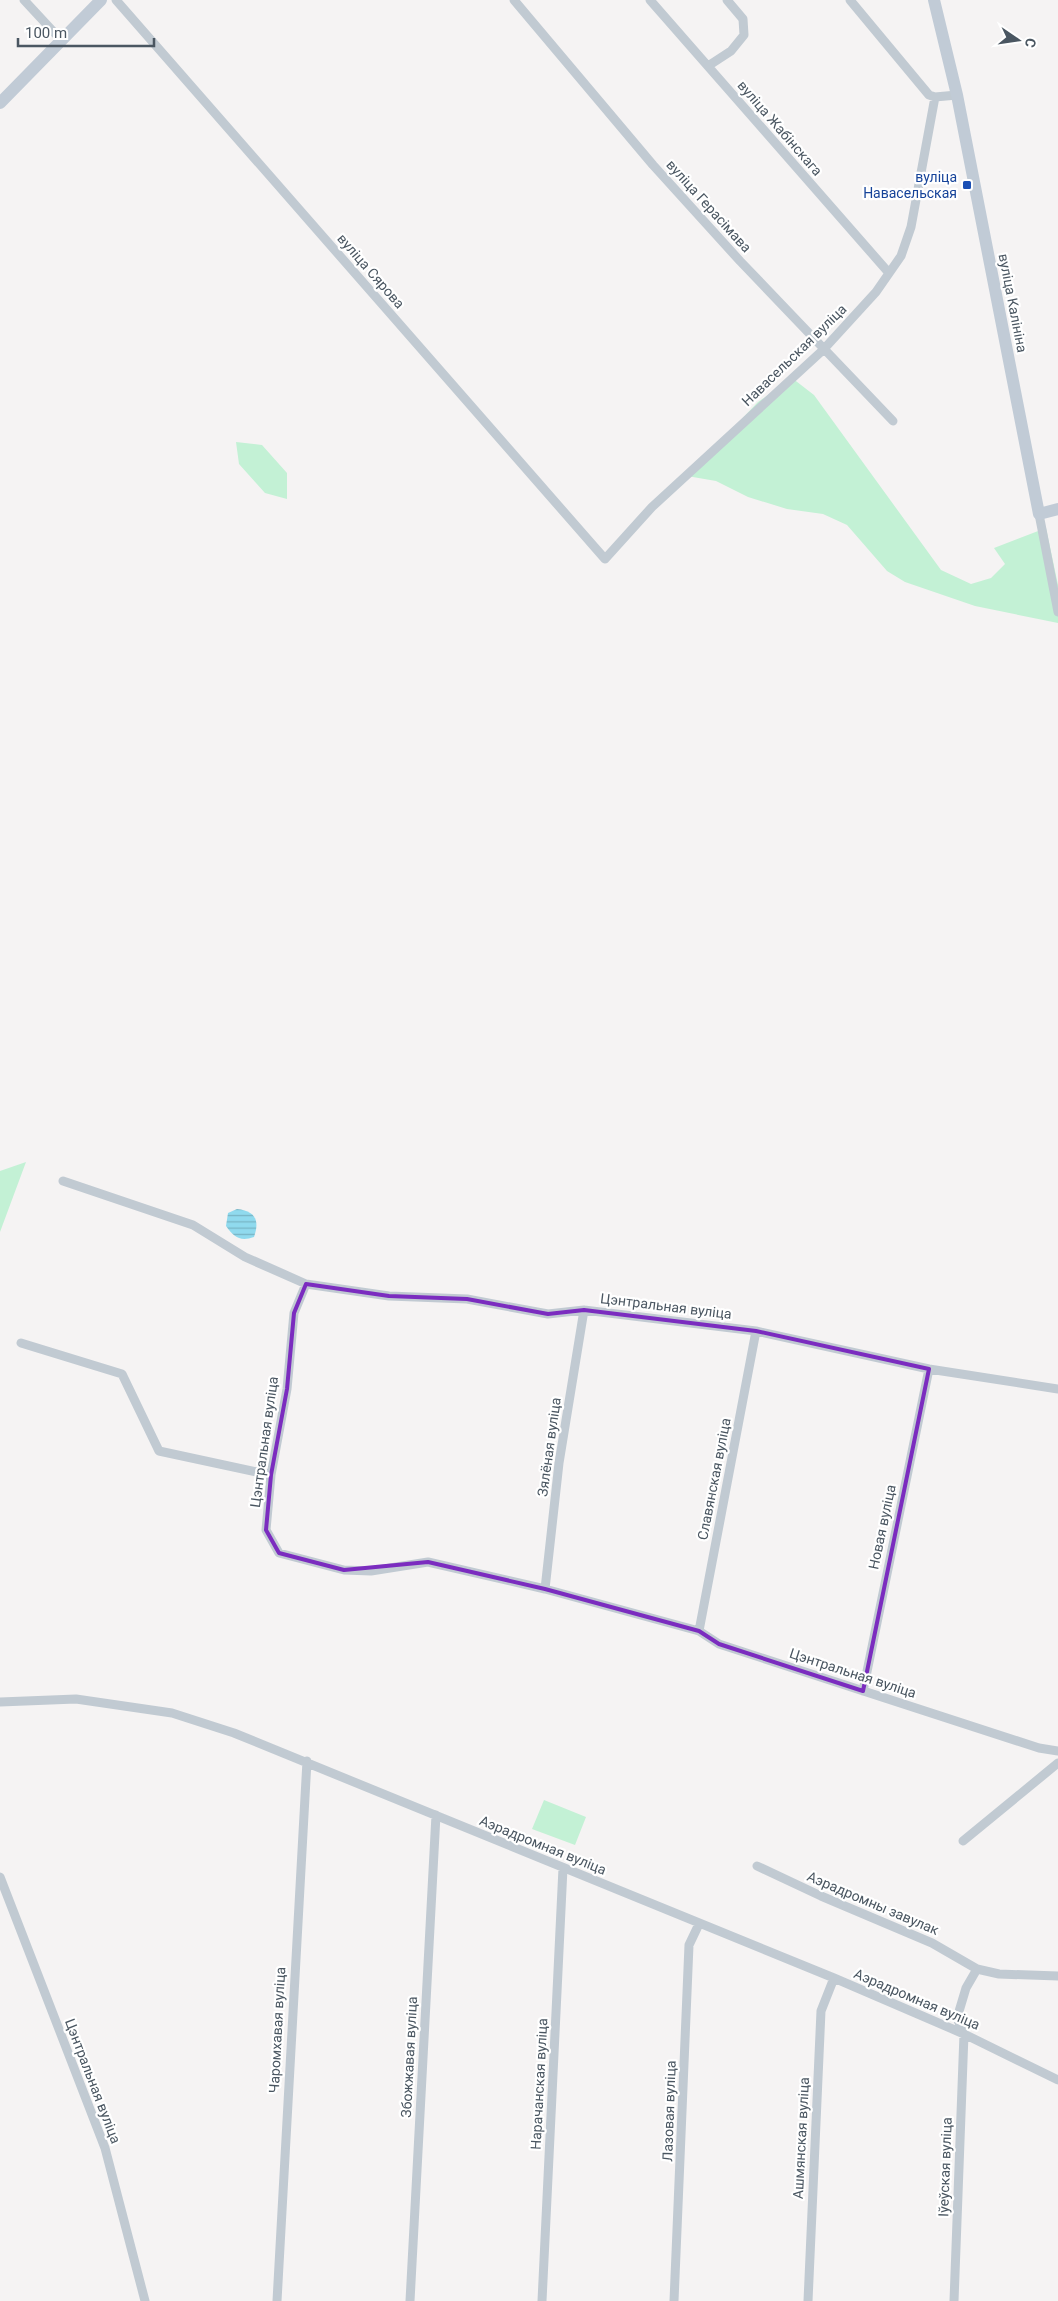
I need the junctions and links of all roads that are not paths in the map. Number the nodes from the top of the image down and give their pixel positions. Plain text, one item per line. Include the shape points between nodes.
1 (24, 0) edge
2 (101, 0) edge
3 (116, 0) edge
4 (514, 0) edge
5 (650, 0) edge
6 (727, 0) edge
7 (850, 0) edge
8 (934, 0) edge
9 (62, 41) junction
10 (708, 66) junction
11 (957, 95) junction
12 (935, 97) junction
13 (0, 103) edge
14 (889, 273) junction
15 (823, 350) junction
16 (893, 421) dead end
17 (1058, 509) edge
18 (1039, 514) junction
19 (605, 559) joint
20 (1058, 612) edge
21 (63, 1181) dead end
22 (306, 1284) junction
23 (584, 1310) junction
24 (756, 1331) junction
25 (21, 1343) dead end
26 (929, 1369) junction
27 (1058, 1389) edge
28 (271, 1476) junction
29 (545, 1589) junction
30 (699, 1631) junction
31 (863, 1691) junction
32 (0, 1702) edge
33 (1058, 1751) edge
34 (307, 1761) junction
35 (1058, 1763) edge
36 (436, 1815) junction
37 (963, 1841) dead end
38 (757, 1866) dead end
39 (563, 1868) junction
40 (0, 1877) edge
41 (699, 1924) junction
42 (977, 1969) junction
43 (1058, 1976) edge
44 (834, 1978) junction
45 (964, 2034) junction
46 (1058, 2080) edge
47 (145, 2301) edge
48 (277, 2301) edge
49 (410, 2301) edge
50 (542, 2301) edge
51 (674, 2301) edge
52 (808, 2301) edge
53 (954, 2301) edge

1 - 9 street
2 - 9 main road
3 - 19 street, вуліца Сярова
4 - 15 street, вуліца Герасімава via 660,172
5 - 10 street, вуліца Жабінскага
6 - 10 street via 744,19 744,36
7 - 12 street via 929,95
8 - 11 main road, вуліца Калініна
9 - 13 main road
10 - 14 street, вуліца Жабінскага
11 - 12 street
11 - 18 main road, вуліца Калініна
12 - 14 street, Навасельская вуліца via 911,227 902,256
14 - 15 street, Навасельская вуліца
15 - 16 street, вуліца Герасімава
15 - 19 street, Навасельская вуліца via 652,507
17 - 18 main road
18 - 20 street, вуліца Калініна
21 - 22 street via 193,1225 245,1257
22 - 23 street, Цэнтральная вуліца via 389,1296 467,1299 548,1314
22 - 28 street, Цэнтральная вуліца via 294,1313 287,1390
23 - 24 street, Цэнтральная вуліца
23 - 29 street, Зялёная вуліца via 559,1463
24 - 26 street, Цэнтральная вуліца
24 - 30 street, Славянская вуліца
25 - 28 street via 122,1374 159,1452
26 - 27 street, Цэнтральная вуліца
26 - 31 street, Новая вуліца
28 - 29 street, Цэнтральная вуліца via 266,1530 279,1553 344,1570 371,1571 428,1562
29 - 30 street, Цэнтральная вуліца
30 - 31 street, Цэнтральная вуліца via 719,1644
31 - 33 street, Цэнтральная вуліца via 1039,1748
32 - 34 street, Аэрадромная вуліца via 76,1699 172,1713
34 - 36 street, Аэрадромная вуліца
34 - 48 street, Чаромхавая вуліца
35 - 37 street
36 - 39 street, Аэрадромная вуліца
36 - 49 street, Збожжавая вуліца
38 - 42 street, Аэрадромны завулак via 932,1943
39 - 41 street, Аэрадромная вуліца
39 - 50 street, Нарачанская вуліца
40 - 47 street, Цэнтральная вуліца via 105,2148
41 - 44 street, Аэрадромная вуліца
41 - 51 street, Лазовая вуліца via 689,1945
42 - 43 street, Аэрадромны завулак via 999,1974
42 - 45 street, Іўеўская вуліца via 966,1988 957,2018
44 - 45 street, Аэрадромная вуліца
44 - 52 street, Ашмянская вуліца via 821,2011
45 - 46 street, Аэрадромная вуліца
45 - 53 street, Іўеўская вуліца

